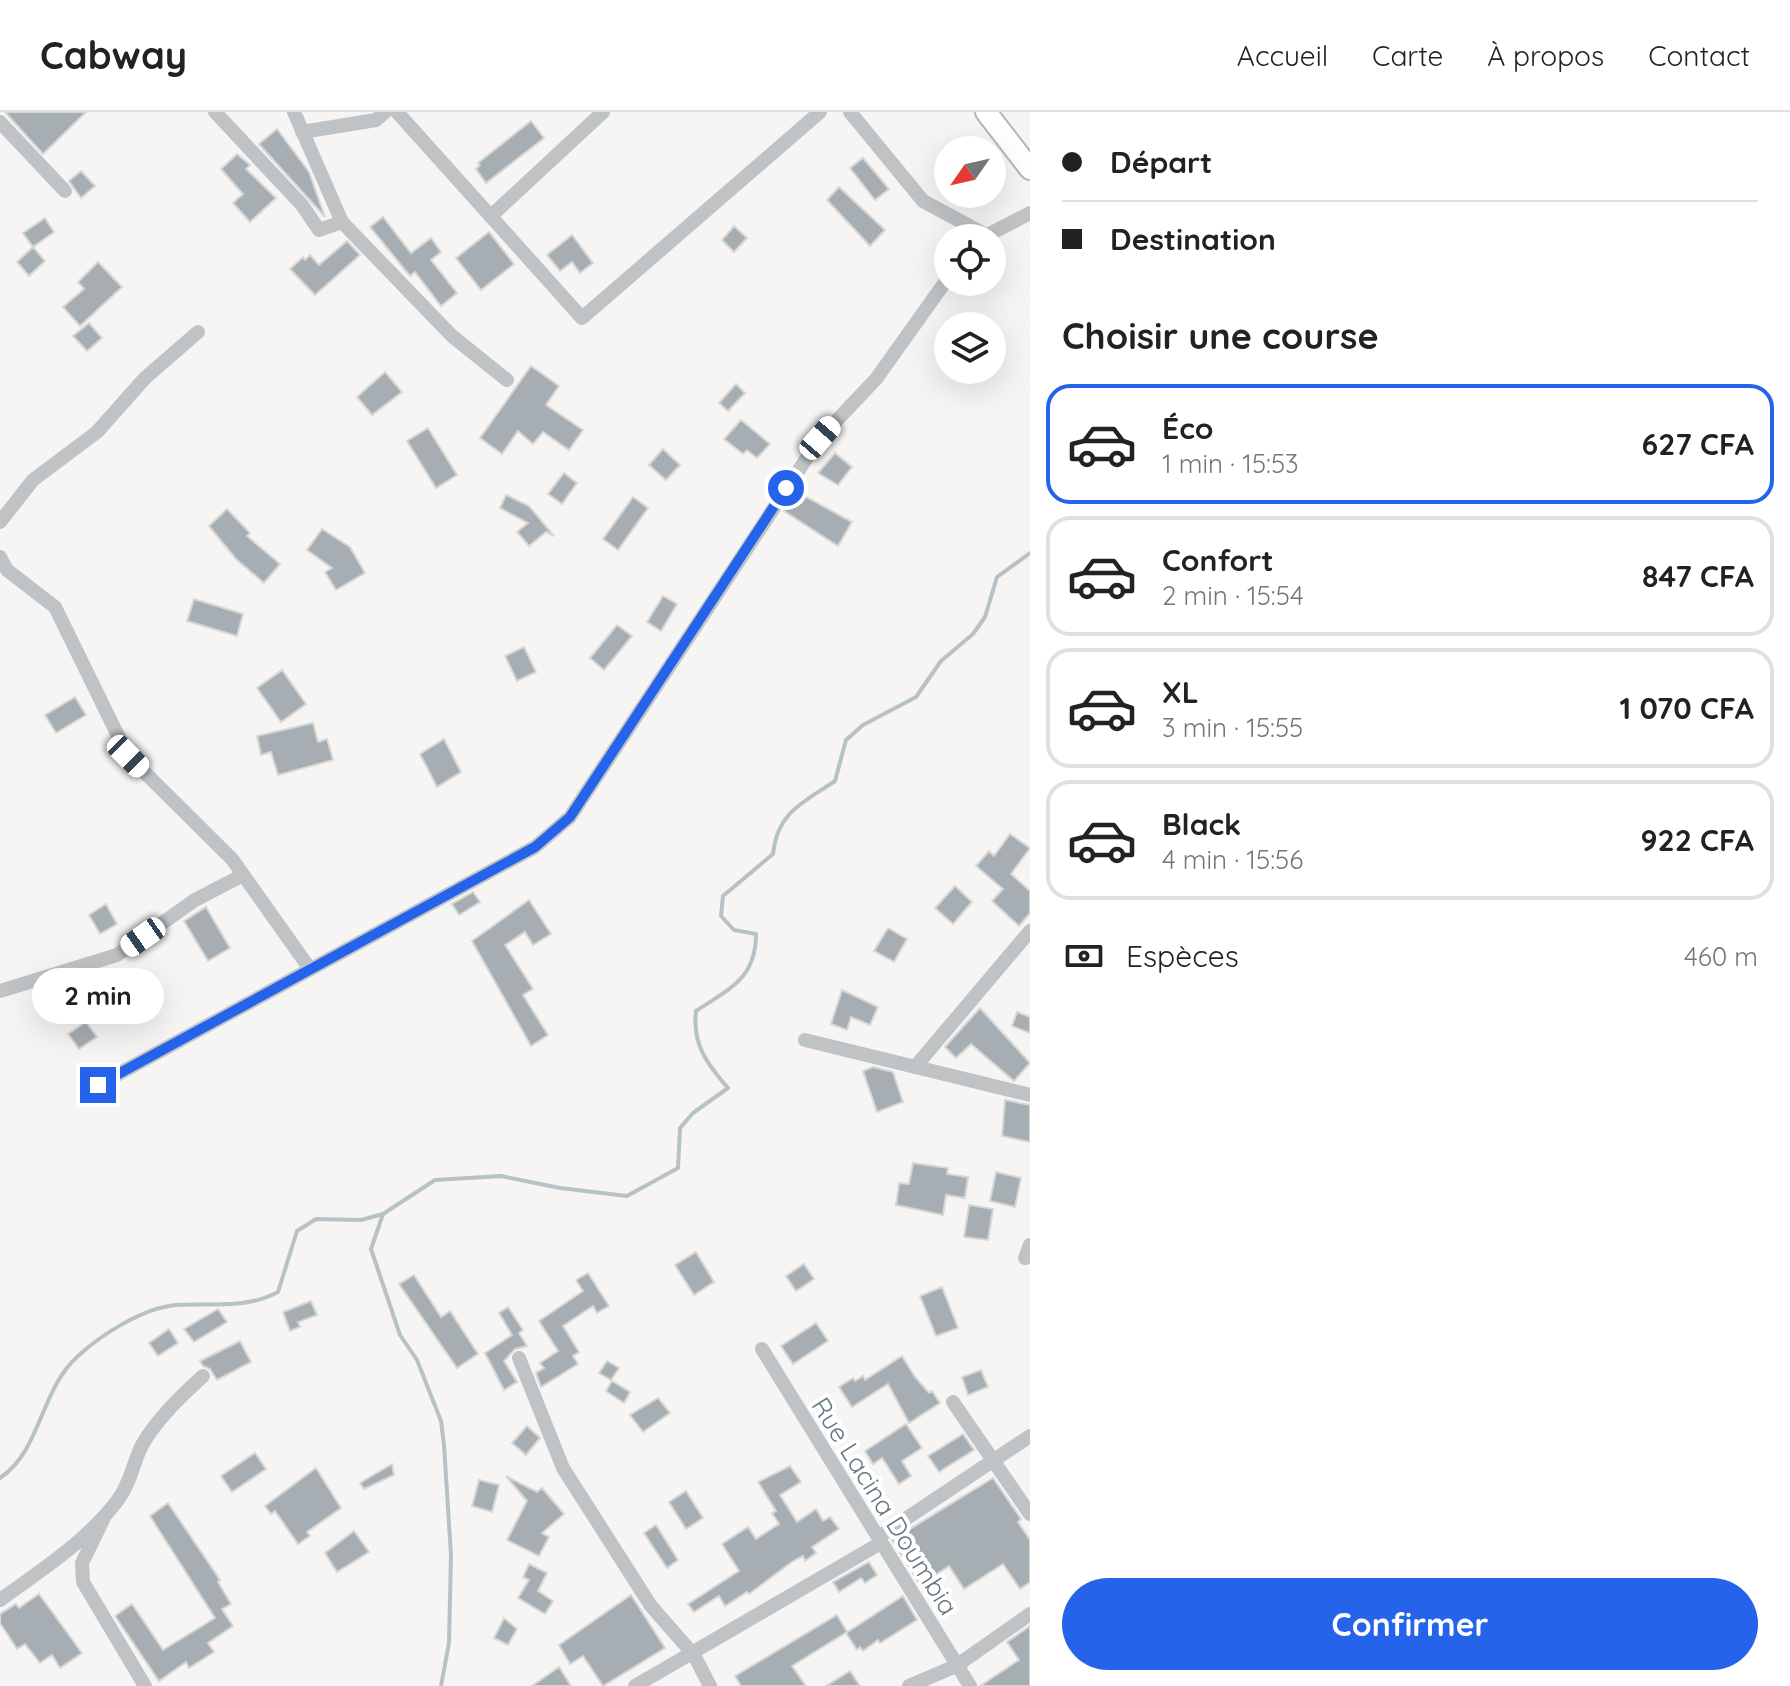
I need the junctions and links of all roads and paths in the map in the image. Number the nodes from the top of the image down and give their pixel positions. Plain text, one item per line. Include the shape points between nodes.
1 (215, 112) edge
2 (294, 112) edge
3 (385, 112) edge
4 (397, 112) edge
5 (603, 112) edge
6 (820, 112) edge
7 (850, 112) edge
8 (986, 112) edge
9 (0, 122) edge
10 (302, 132) junction
11 (1030, 169) edge
12 (65, 191) dead end
13 (1030, 213) edge
14 (491, 216) junction
15 (342, 222) junction
16 (962, 224) edge
17 (1006, 226) edge
18 (935, 296) edge
19 (198, 332) dead end
20 (507, 380) dead end
21 (0, 522) edge
22 (0, 557) edge
23 (243, 875) junction
24 (1030, 931) edge
25 (310, 969) junction
26 (0, 991) edge
27 (805, 1040) dead end
28 (915, 1067) junction
29 (98, 1085) dead end
30 (1030, 1095) edge
31 (762, 1349) dead end
32 (519, 1358) dead end
33 (203, 1376) dead end
34 (953, 1402) dead end
35 (1030, 1436) edge
36 (994, 1461) junction
37 (1030, 1514) edge
38 (105, 1515) junction
39 (879, 1544) junction
40 (0, 1600) edge
41 (1030, 1614) edge
42 (694, 1655) junction
43 (956, 1666) junction
44 (145, 1686) edge
45 (635, 1686) edge
46 (710, 1686) edge
47 (909, 1686) edge
48 (970, 1686) edge

1 - 15 street via 319,230
2 - 10 street
3 - 10 street via 376,120
4 - 14 street
5 - 14 street
6 - 14 street via 582,318
7 - 16 street via 923,201
8 - 11 street
9 - 12 street
10 - 15 street
13 - 17 street
15 - 20 street via 452,336
18 - 25 street via 876,379 820,438 570,817 535,847
19 - 21 street via 145,378 97,432 33,480
22 - 23 street via 7,570 55,607 128,756
23 - 25 street
23 - 26 street via 195,900 117,955
24 - 28 street
25 - 29 street
27 - 28 street
28 - 30 street
31 - 39 street, Rue Lacina Doumbia
32 - 42 street via 563,1468 651,1606
33 - 38 street via 143,1445 120,1498
34 - 36 street
35 - 36 street
36 - 37 street
36 - 39 street via 880,1536
38 - 40 street
38 - 44 street via 82,1563 83,1582
39 - 42 street
39 - 43 street, Rue Lacina Doumbia
41 - 43 street
42 - 45 street
42 - 46 street
43 - 47 street
43 - 48 street, Rue Lacina Doumbia

